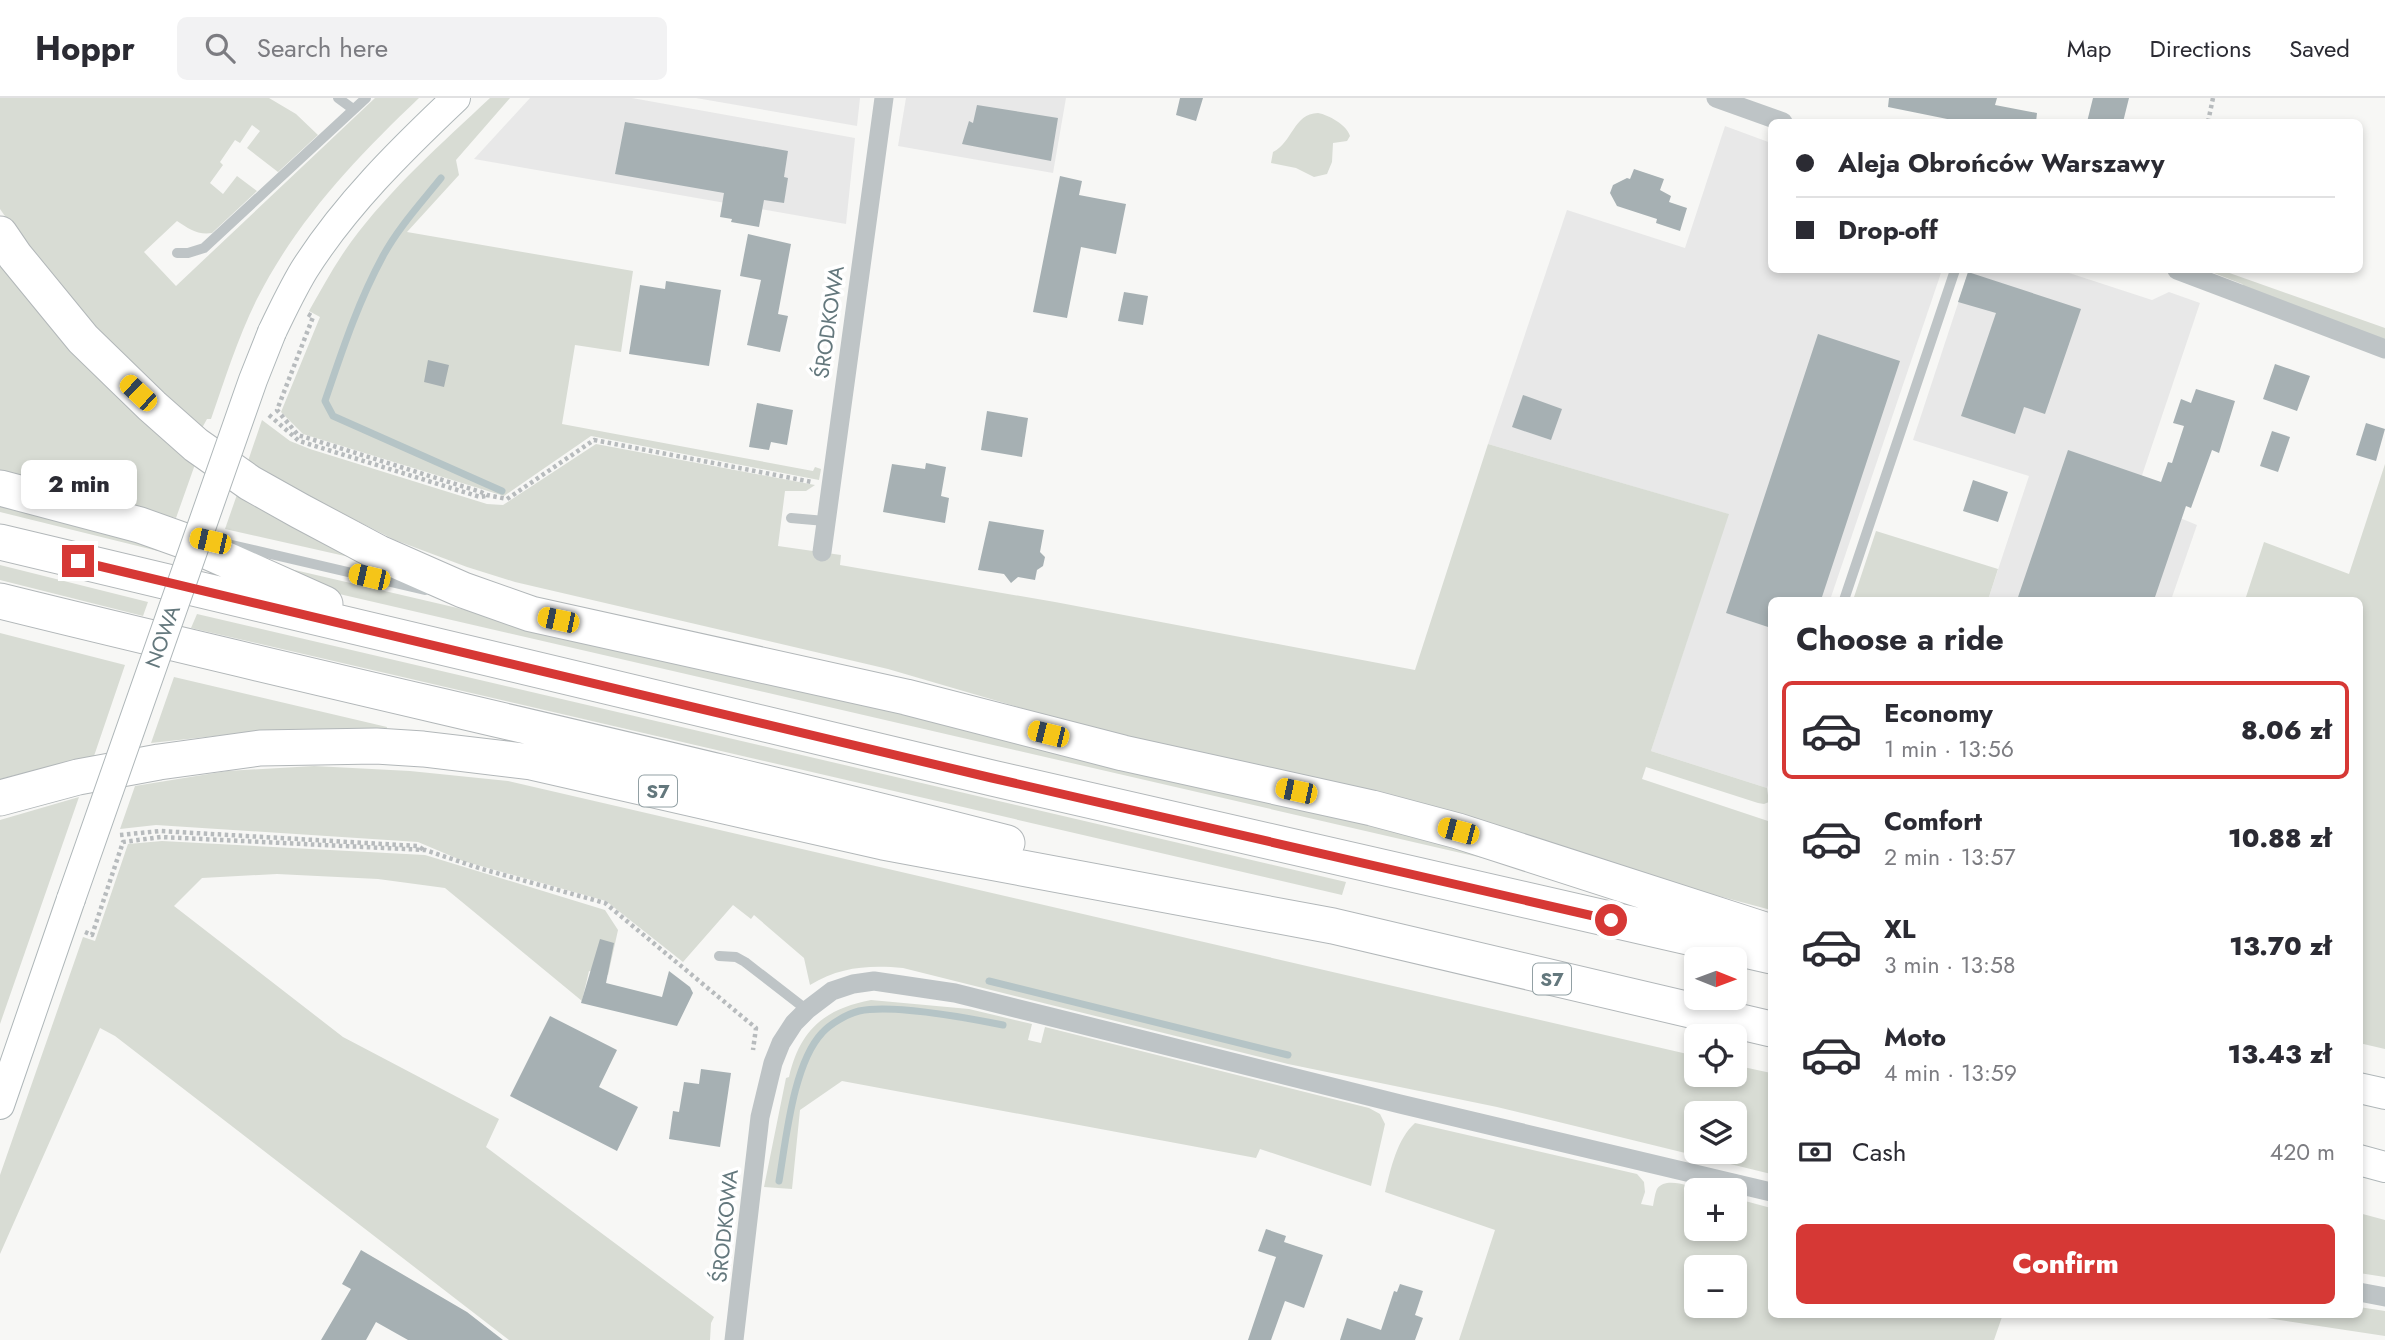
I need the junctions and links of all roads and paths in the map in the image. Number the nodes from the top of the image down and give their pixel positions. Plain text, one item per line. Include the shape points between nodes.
1 (338, 98) edge
2 (366, 98) edge
3 (456, 98) edge
4 (884, 98) edge
5 (1716, 98) edge
6 (2213, 98) edge
7 (353, 109) junction
8 (1775, 119) edge
9 (2209, 119) edge
10 (0, 234) edge
11 (177, 253) dead end
12 (1954, 273) edge
13 (2185, 273) edge
14 (302, 312) dead end
15 (2385, 349) edge
16 (265, 412) dead end
17 (297, 437) junction
18 (830, 485) junction
19 (0, 488) edge
20 (791, 517) dead end
21 (825, 521) junction
22 (140, 525) junction
23 (0, 542) edge
24 (822, 552) dead end
25 (431, 592) dead end
26 (444, 594) dead end
27 (1845, 597) edge
28 (0, 601) edge
29 (531, 614) junction
30 (415, 642) junction
31 (0, 798) edge
32 (118, 835) dead end
33 (425, 850) junction
34 (1323, 924) junction
35 (81, 931) dead end
36 (1768, 931) edge
37 (1768, 955) edge
38 (719, 956) dead end
39 (807, 1010) junction
40 (1768, 1028) edge
41 (752, 1056) dead end
42 (2363, 1089) edge
43 (2385, 1094) edge
44 (0, 1105) edge
45 (2363, 1161) edge
46 (2385, 1167) edge
47 (1768, 1191) edge
48 (2363, 1294) edge
49 (2385, 1297) edge
50 (734, 1340) edge

1 - 7 lane
2 - 7 lane
3 - 44 street, NOWA, bridge via 340,220 304,271 272,332
4 - 18 street, ŚRODKOWA
5 - 8 street
6 - 9 path
7 - 11 lane via 204,248
10 - 29 highway via 83,339 196,445 250,483 379,553
12 - 27 lane
13 - 15 street
14 - 17 path via 313,317 277,410
16 - 17 path
17 - 18 path via 507,499 594,440
18 - 21 street, ŚRODKOWA
19 - 22 highway
20 - 21 lane
21 - 24 street, ŚRODKOWA
22 - 25 lane
22 - 30 highway
23 - 30 highway
26 - 29 lane
28 - 34 highway via 891,813
29 - 36 highway via 906,697 1371,808 1458,831
30 - 37 highway
31 - 34 highway, S7 via 78,777 214,753 320,746 423,749 531,762 883,842
32 - 33 path via 160,831
33 - 35 path via 161,838 123,842 92,935
33 - 41 path via 605,903 756,1028
34 - 40 highway, S7
38 - 39 lane via 745,962
39 - 47 street, ŚRODKOWA via 832,991 853,984 874,982 955,993
39 - 50 street, ŚRODKOWA via 781,1043 761,1117
42 - 43 main road
45 - 46 main road
48 - 49 street

